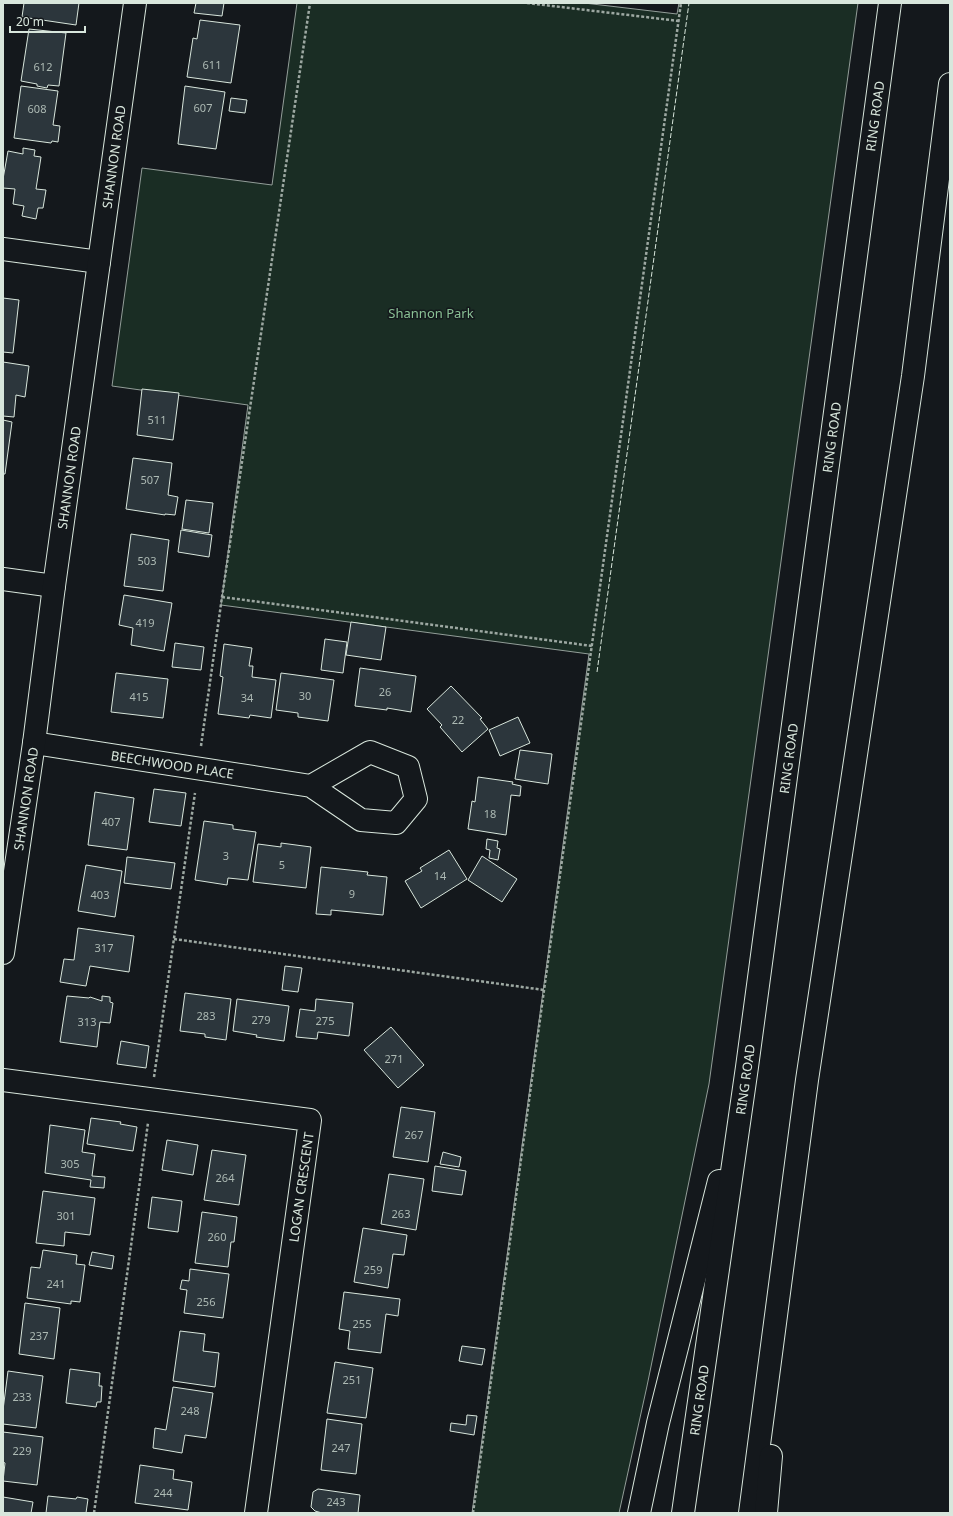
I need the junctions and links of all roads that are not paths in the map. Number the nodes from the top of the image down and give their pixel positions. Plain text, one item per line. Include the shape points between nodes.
1 (135, 3) edge
2 (890, 3) edge
3 (950, 84) edge
4 (3, 248) edge
5 (100, 262) junction
6 (3, 579) edge
7 (54, 586) junction
8 (34, 743) junction
9 (311, 786) dead end
10 (6, 911) edge
11 (3, 953) edge
12 (747, 1067) junction
13 (3, 1080) edge
14 (807, 1080) junction
15 (256, 1513) edge
16 (639, 1513) edge
17 (683, 1513) edge
18 (750, 1513) edge
19 (766, 1513) edge

1 - 5 main road, SHANNON ROAD
2 - 12 main road, RING ROAD
3 - 14 main road via 913,376
4 - 5 main road
5 - 7 main road, SHANNON ROAD
6 - 7 main road
7 - 8 main road, SHANNON ROAD
8 - 9 main road, BEECHWOOD PLACE
8 - 10 main road, SHANNON ROAD
10 - 11 main road, SHANNON ROAD
12 - 16 main road via 658,1423
12 - 17 main road, RING ROAD
13 - 15 main road, LOGAN CRESCENT via 310,1120
14 - 18 main road
14 - 19 main road

